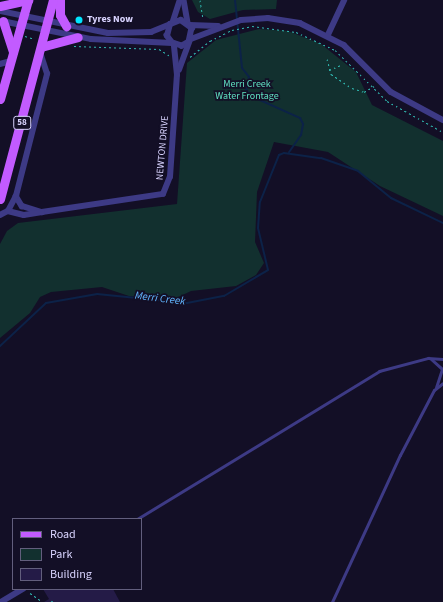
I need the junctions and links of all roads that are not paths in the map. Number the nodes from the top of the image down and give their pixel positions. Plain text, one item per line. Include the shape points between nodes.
1 (28, 0) edge
2 (53, 0) edge
3 (60, 0) edge
4 (180, 0) edge
5 (184, 0) edge
6 (344, 0) edge
7 (0, 6) edge
8 (0, 11) edge
9 (23, 16) junction
10 (2, 21) edge
11 (171, 23) junction
12 (189, 23) junction
13 (21, 26) junction
14 (47, 26) junction
15 (66, 26) junction
16 (220, 26) junction
17 (328, 35) junction
18 (78, 37) junction
19 (190, 40) junction
20 (173, 44) junction
21 (39, 46) junction
22 (12, 57) junction
23 (0, 64) edge
24 (177, 76) junction
25 (0, 99) edge
26 (443, 120) edge
27 (16, 196) junction
28 (0, 199) edge
29 (8, 211) junction
30 (42, 212) junction
31 (0, 215) edge
32 (428, 358) junction
33 (443, 359) edge
34 (443, 383) edge
35 (434, 390) junction
36 (139, 518) edge
37 (21, 590) edge
38 (1, 602) edge
39 (332, 602) edge

1 - 7 main road
1 - 9 main road
2 - 14 main road, 58
3 - 15 main road via 60,15
4 - 11 street
5 - 12 street
6 - 17 street
8 - 9 street
9 - 13 main road
9 - 14 street
10 - 13 street
10 - 22 main road
11 - 12 street
11 - 15 street via 151,32 117,34
11 - 20 street, NEWTON DRIVE via 167,32
12 - 16 street
12 - 19 street
13 - 14 street
13 - 22 main road
14 - 15 street
14 - 18 street
14 - 21 main road, 58
16 - 17 street via 249,19 291,21
16 - 19 street
17 - 26 street via 354,53 379,81 419,110
18 - 20 street
18 - 21 main road
19 - 20 street
19 - 24 street, NEWTON DRIVE
20 - 24 street, NEWTON DRIVE
21 - 27 street via 47,74
21 - 28 main road, 58
22 - 23 street
22 - 25 main road
24 - 30 street, NEWTON DRIVE via 166,190 157,198
27 - 29 street
27 - 30 street, NEWTON DRIVE via 22,206
29 - 30 street, NEWTON DRIVE via 24,215
29 - 31 street
32 - 33 lane
32 - 35 lane via 442,369
32 - 36 lane via 379,371
34 - 35 lane
35 - 39 lane
37 - 38 street

